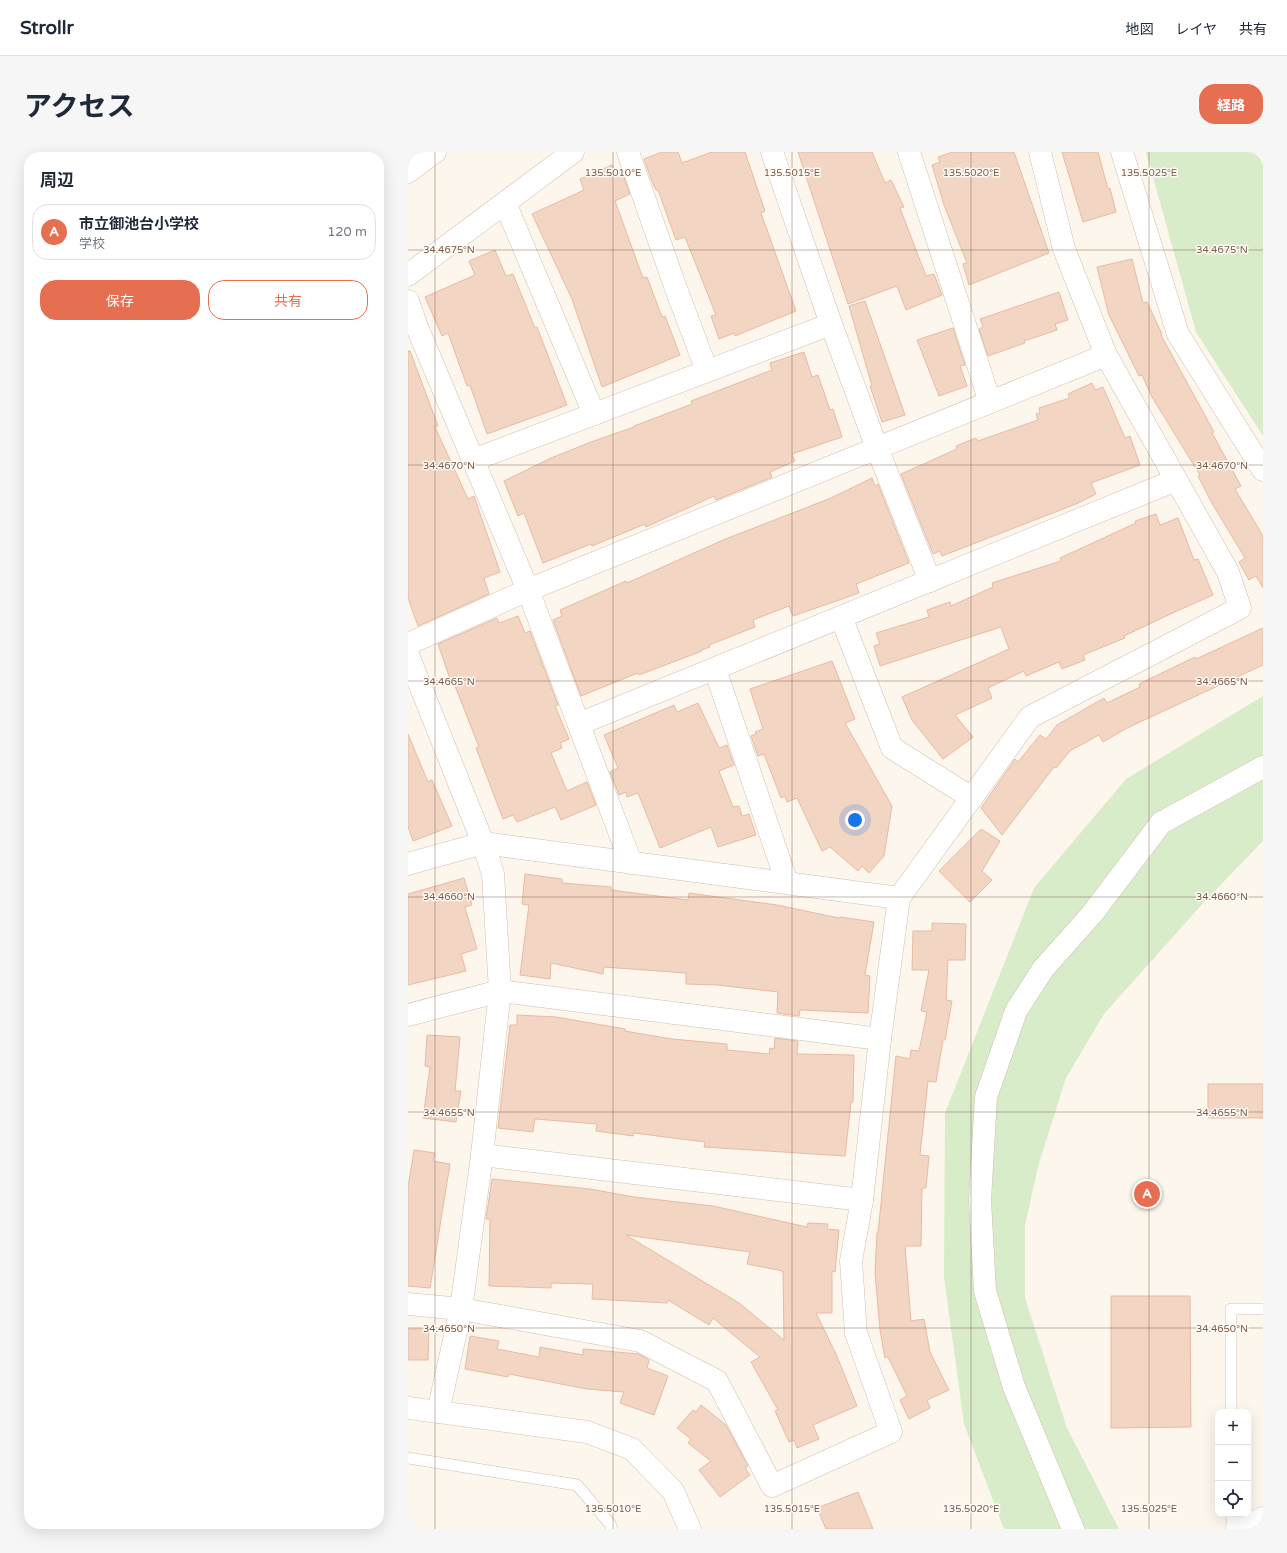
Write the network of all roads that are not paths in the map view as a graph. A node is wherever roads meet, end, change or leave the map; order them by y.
1 (435, 152) edge
2 (573, 152) edge
3 (628, 152) edge
4 (772, 152) edge
5 (909, 152) edge
6 (1040, 152) edge
7 (1122, 152) edge
8 (408, 172) edge
9 (505, 203) junction
10 (408, 275) edge
11 (408, 301) edge
12 (831, 324) junction
13 (412, 329) edge
14 (1106, 355) junction
15 (707, 371) junction
16 (990, 402) junction
17 (594, 414) junction
18 (877, 448) junction
19 (474, 460) junction
20 (1263, 470) edge
21 (1176, 480) junction
22 (930, 581) junction
23 (528, 590) junction
24 (841, 617) junction
25 (408, 644) edge
26 (408, 655) edge
27 (715, 669) junction
28 (579, 724) junction
29 (1263, 767) edge
30 (972, 798) junction
31 (483, 843) junction
32 (631, 863) junction
33 (408, 864) edge
34 (787, 883) junction
35 (899, 898) junction
36 (500, 991) junction
37 (408, 1015) edge
38 (880, 1040) junction
39 (482, 1155) junction
40 (862, 1200) junction
41 (408, 1304) edge
42 (461, 1310) junction
43 (1263, 1310) edge
44 (408, 1408) edge
45 (1231, 1409) edge
46 (438, 1412) junction
47 (408, 1458) edge
48 (1232, 1517) edge
49 (1263, 1518) edge
50 (612, 1529) edge
51 (690, 1529) edge
52 (1073, 1529) edge
53 (1232, 1529) edge
54 (1237, 1529) edge

1 - 8 street
2 - 9 street
3 - 15 street
4 - 12 street
5 - 16 street
6 - 14 street
7 - 20 street
9 - 10 street
9 - 17 street
11 - 13 street
12 - 15 street
12 - 18 street
13 - 19 street
14 - 16 street
14 - 21 street
15 - 17 street
16 - 18 street
17 - 19 street
18 - 22 street
18 - 23 street
19 - 23 street
21 - 22 street
21 - 30 street
22 - 24 street
23 - 25 street
23 - 28 street
24 - 27 street
24 - 30 street
26 - 31 street
27 - 28 street
27 - 34 street
28 - 32 street
29 - 52 street
30 - 35 street
31 - 32 street
31 - 33 street
31 - 36 street
32 - 34 street
34 - 35 street
35 - 38 street
36 - 37 street
36 - 38 street
36 - 39 street
38 - 40 street
39 - 40 street
39 - 42 street
40 - 42 street
41 - 42 street
42 - 46 street
43 - 45 lane
44 - 46 street
46 - 51 street
47 - 50 lane
48 - 53 lane
49 - 54 street

